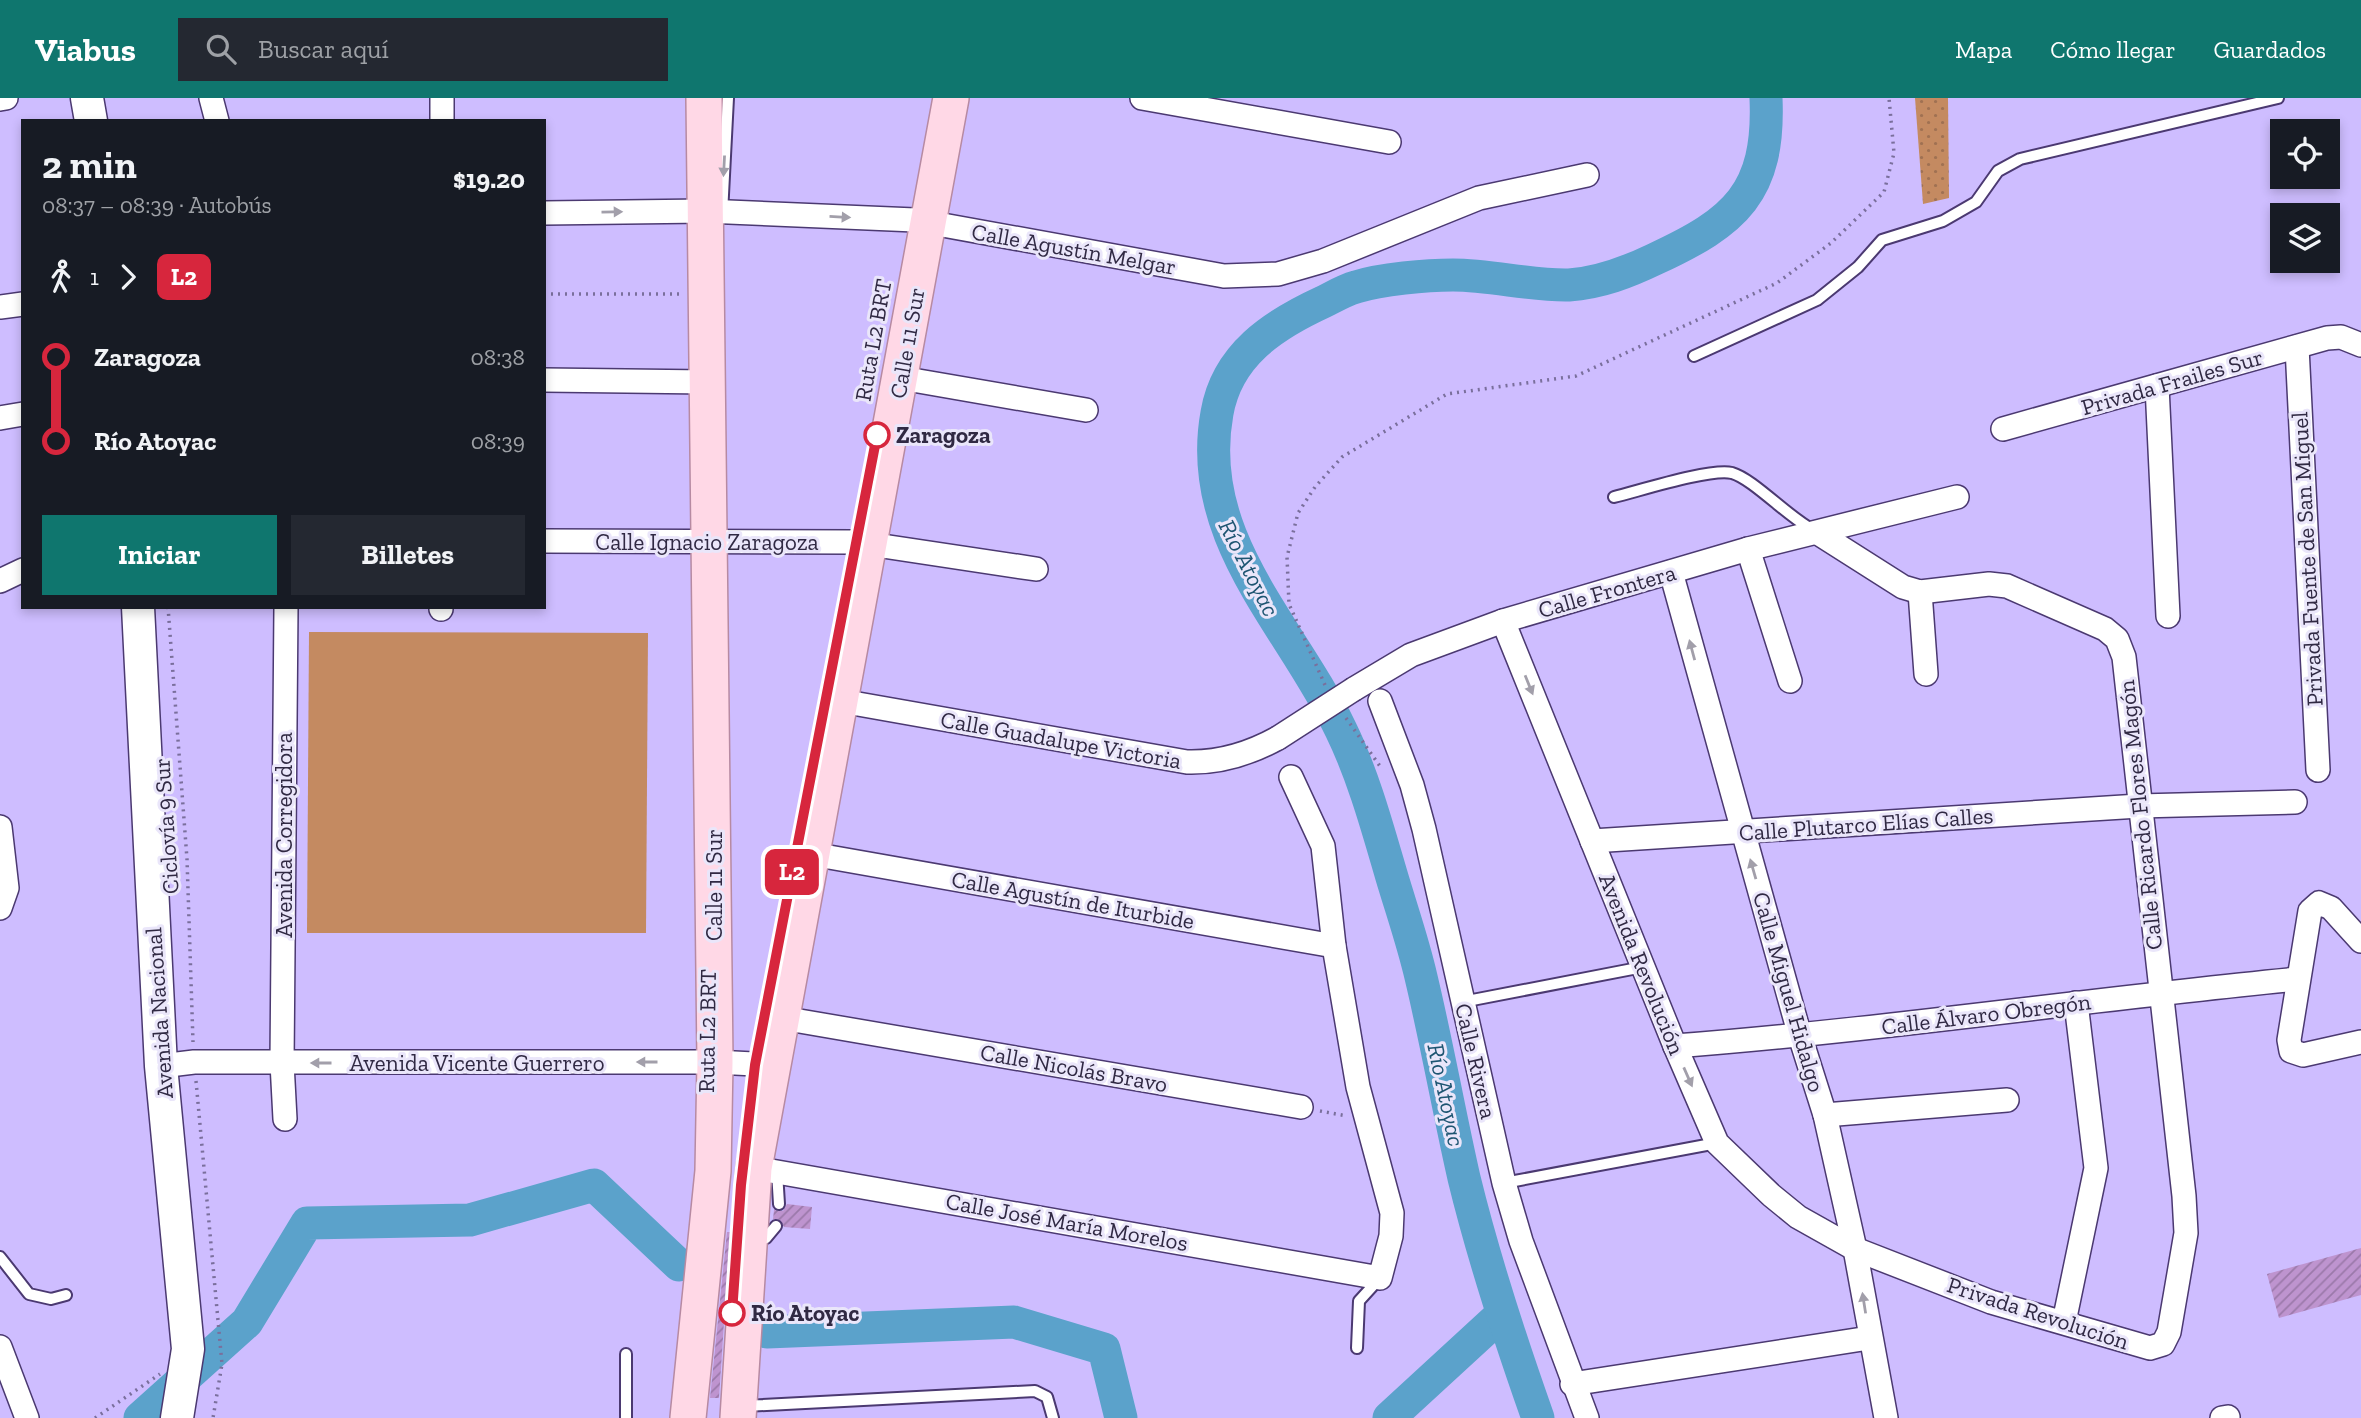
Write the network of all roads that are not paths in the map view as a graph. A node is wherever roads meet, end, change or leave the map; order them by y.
1 (6, 98) edge
2 (69, 98) edge
3 (88, 98) edge
4 (211, 98) edge
5 (442, 98) edge
6 (704, 98) edge
7 (727, 98) edge
8 (951, 98) edge
9 (1142, 98) edge
10 (2278, 98) edge
11 (0, 99) edge
12 (73, 119) edge
13 (91, 119) edge
14 (216, 119) edge
15 (442, 119) edge
16 (1389, 142) dead end
17 (1587, 175) dead end
18 (546, 213) edge
19 (717, 216) junction
20 (919, 220) junction
21 (909, 259) dead end
22 (21, 304) edge
23 (0, 307) edge
24 (2351, 341) edge
25 (2297, 347) junction
26 (1695, 356) dead end
27 (901, 378) junction
28 (546, 380) edge
29 (708, 382) junction
30 (2157, 386) junction
31 (1086, 410) dead end
32 (21, 414) edge
33 (0, 418) edge
34 (2003, 429) dead end
35 (868, 478) dead end
36 (1957, 496) dead end
37 (1614, 497) dead end
38 (1818, 533) junction
39 (546, 541) edge
40 (859, 543) junction
41 (720, 544) junction
42 (1748, 549) junction
43 (1036, 569) dead end
44 (21, 571) edge
45 (1671, 572) junction
46 (0, 581) edge
47 (1920, 592) junction
48 (138, 609) edge
49 (153, 609) edge
50 (286, 609) edge
51 (2168, 616) dead end
52 (1503, 621) junction
53 (1926, 674) dead end
54 (1790, 681) dead end
55 (841, 701) junction
56 (1380, 701) dead end
57 (1278, 738) joint
58 (2318, 770) dead end
59 (1291, 778) dead end
60 (2295, 802) dead end
61 (2139, 806) junction
62 (0, 827) edge
63 (1743, 832) junction
64 (1592, 841) junction
65 (812, 855) junction
66 (2, 907) edge
67 (2361, 941) edge
68 (1334, 946) junction
69 (1643, 967) junction
70 (2298, 979) junction
71 (2159, 992) junction
72 (1462, 1002) junction
73 (2076, 1003) junction
74 (782, 1018) junction
75 (1800, 1036) junction
76 (2361, 1041) edge
77 (1675, 1046) junction
78 (726, 1062) junction
79 (282, 1063) junction
80 (178, 1064) junction
81 (760, 1065) junction
82 (2007, 1100) dead end
83 (727, 1102) dead end
84 (1301, 1107) road end
85 (1825, 1115) junction
86 (285, 1119) dead end
87 (1717, 1143) junction
88 (759, 1161) junction
89 (1504, 1182) junction
90 (779, 1204) dead end
91 (1855, 1249) junction
92 (0, 1257) edge
93 (1380, 1278) junction
94 (66, 1295) dead end
95 (710, 1321) dead end
96 (2064, 1322) junction
97 (1869, 1338) junction
98 (0, 1347) edge
99 (194, 1347) junction
100 (1357, 1349) dead end
101 (626, 1354) dead end
102 (1572, 1384) junction
103 (738, 1412) edge
104 (27, 1418) edge
105 (177, 1418) edge
106 (192, 1418) edge
107 (625, 1418) edge
108 (688, 1418) edge
109 (1053, 1418) edge
110 (1587, 1418) edge
111 (1886, 1418) edge

1 - 11 street
2 - 12 main road
3 - 13 main road
4 - 14 street
5 - 15 street
6 - 19 main road, Calle 11 Sur
7 -> 19 lane
8 - 20 main road, Calle 11 Sur
9 - 16 street
10 - 26 lane
17 - 20 street, Calle Agustín Melgar
18 -> 19 street, Calle Agustín Melgar
19 -> 20 street, Calle Agustín Melgar
19 - 29 main road, Calle 11 Sur
20 - 27 main road, Calle 11 Sur
21 - 35 lane, Ruta L2 BRT
22 - 23 street
24 - 25 street, Privada Frailes Sur
25 - 30 street, Privada Frailes Sur
25 - 58 street, Privada Fuente de San Miguel
27 - 31 street
27 - 40 main road, Calle 11 Sur
28 - 29 street
29 - 41 main road, Calle 11 Sur
30 - 34 street, Privada Frailes Sur
30 - 51 street
32 - 33 street
36 - 38 street, Calle Frontera
37 - 38 lane
38 - 42 street, Calle Frontera
38 - 47 street
39 - 41 street, Calle Ignacio Zaragoza
40 - 41 street, Calle Ignacio Zaragoza
40 - 43 street, Calle Ignacio Zaragoza
40 - 55 main road, Calle 11 Sur
41 - 78 main road, Calle 11 Sur
42 - 45 street, Calle Frontera
42 - 54 street
44 - 46 street
45 - 52 street, Calle Frontera
63 -> 45 street, Calle Miguel Hidalgo
47 - 53 street
47 - 61 street, Calle Ricardo Flores Magón
48 - 80 main road, Avenida Nacional
49 - 80 main road, Avenida Nacional
50 - 79 street, Avenida Corregidora
52 - 57 street, Calle Frontera, bridge
52 -> 64 street, Avenida Revolución
55 - 57 street, Calle Guadalupe Victoria
55 - 65 main road, Calle 11 Sur
56 - 72 street, Calle Rivera
59 - 68 street
60 - 61 street, Calle Plutarco Elías Calles
61 - 63 street, Calle Plutarco Elías Calles
61 - 71 street, Calle Ricardo Flores Magón
62 - 66 street
63 - 64 street, Calle Plutarco Elías Calles
75 -> 63 street, Calle Miguel Hidalgo
64 - 69 street, Avenida Revolución
65 - 68 street, Calle Agustín de Iturbide
65 - 74 main road, Calle 11 Sur
67 - 70 street
68 - 93 street
69 - 72 lane
69 - 77 street, Avenida Revolución
70 - 71 street, Calle Álvaro Obregón
70 - 76 street
71 - 73 street, Calle Álvaro Obregón
71 - 96 street, Privada Revolución
72 - 89 street, Calle Rivera
73 - 75 street, Calle Álvaro Obregón
73 - 96 street
74 - 81 main road, Calle 11 Sur
74 - 84 street, Calle Nicolás Bravo
75 - 77 street, Calle Álvaro Obregón
75 - 85 street, Calle Miguel Hidalgo
77 -> 87 street, Avenida Revolución
78 -> 79 street, Avenida Vicente Guerrero
78 - 81 street, Avenida Vicente Guerrero
78 - 108 main road, Calle 11 Sur
79 - 80 street, Avenida Vicente Guerrero
79 - 86 street, Avenida Corregidora
80 - 99 main road, Avenida Nacional
81 - 88 main road, Calle 11 Sur
82 - 85 street
83 - 95 lane, Ruta L2 BRT
85 - 91 street, Calle Miguel Hidalgo
87 - 89 lane
87 - 91 street, Avenida Revolución
88 - 90 lane
88 - 93 street, Calle José María Morelos
88 - 103 main road, Calle 11 Sur
89 - 102 street, Calle Rivera
91 - 96 street, Privada Revolución
97 -> 91 street, Calle Miguel Hidalgo
92 - 94 lane
93 - 100 lane
97 - 102 street
97 - 111 street, Calle Miguel Hidalgo
98 - 104 street
99 - 105 main road, Avenida Nacional
99 - 106 main road, Avenida Nacional
101 - 107 lane
102 - 110 street, Calle Rivera
103 - 109 lane

